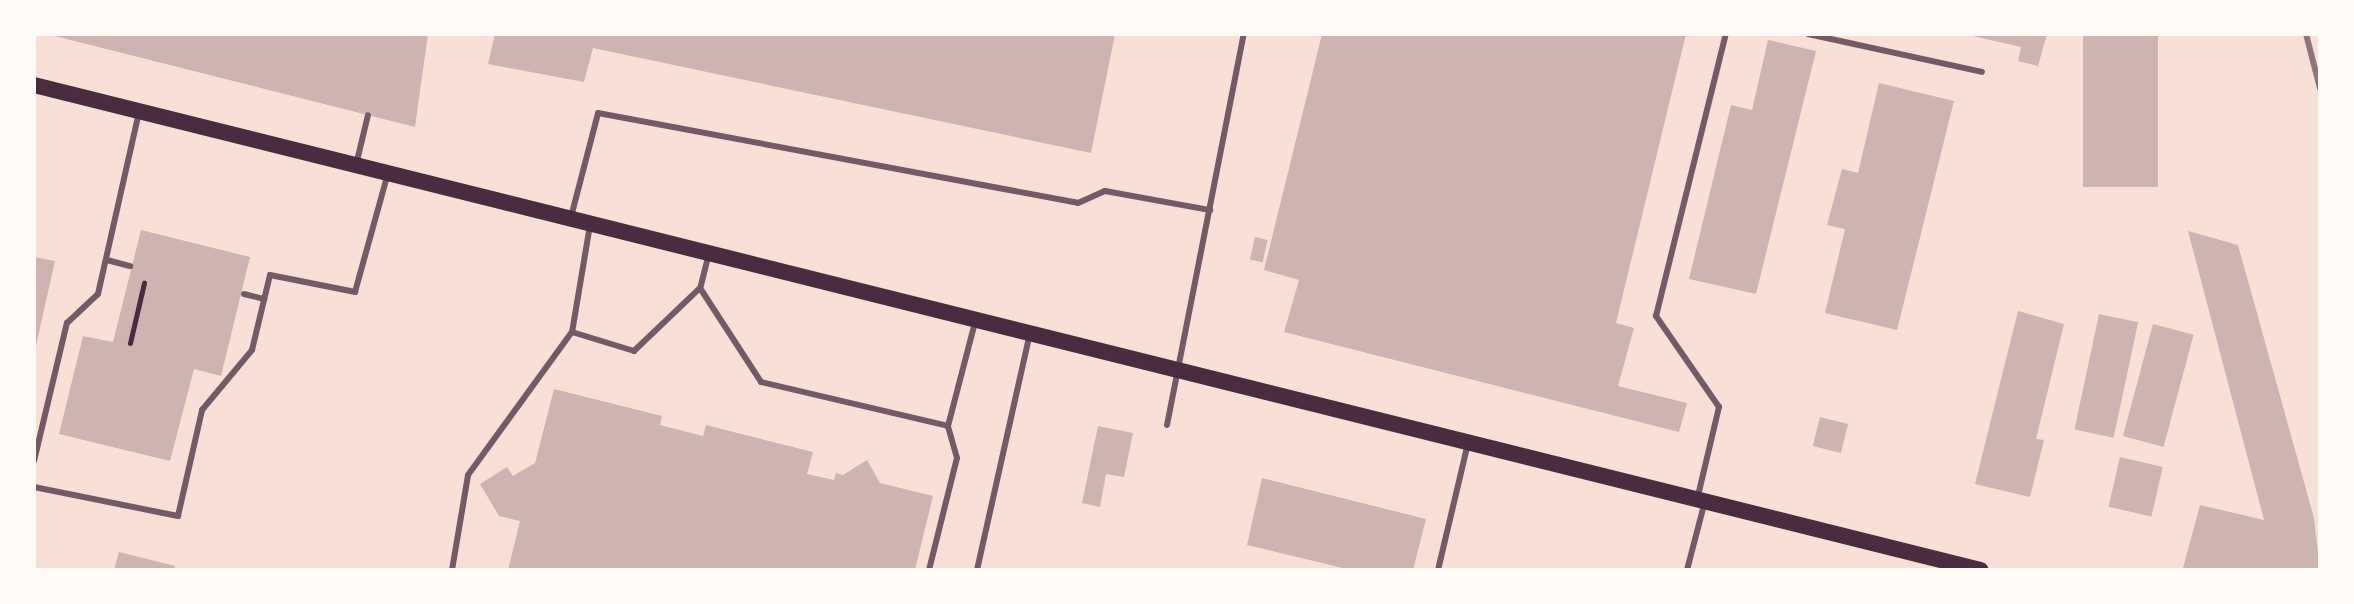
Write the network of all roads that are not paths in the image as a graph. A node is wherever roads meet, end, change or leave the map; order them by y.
1 (1244, 34) edge
2 (1726, 34) edge
3 (1808, 34) edge
4 (1982, 72) dead end
5 (34, 85) edge
6 (139, 112) junction
7 (368, 115) dead end
8 (356, 165) junction
9 (388, 173) junction
10 (1210, 210) junction
11 (570, 219) junction
12 (590, 223) junction
13 (709, 253) junction
14 (107, 260) junction
15 (130, 266) dead end
16 (700, 288) junction
17 (244, 294) dead end
18 (264, 299) junction
19 (976, 320) junction
20 (572, 332) junction
21 (1030, 333) junction
22 (1179, 371) junction
23 (1167, 425) dead end
24 (948, 426) junction
25 (1468, 443) junction
26 (34, 461) edge
27 (34, 487) edge
28 (1701, 500) junction
29 (452, 570) edge
30 (929, 570) edge
31 (977, 570) edge
32 (1438, 570) edge
33 (1687, 570) edge
34 (1980, 570) edge

1 - 10 lane
2 - 28 lane
3 - 4 lane
5 - 6 main road
6 - 8 main road
6 - 14 lane
7 - 8 lane
8 - 9 main road
9 - 11 main road
9 - 18 lane
10 - 11 lane
10 - 22 lane
11 - 12 main road
12 - 13 main road
12 - 20 lane
13 - 16 lane
13 - 19 main road
14 - 15 lane
14 - 26 lane
16 - 20 lane
16 - 24 lane
17 - 18 lane
18 - 27 lane
19 - 21 main road
19 - 24 lane
20 - 29 lane
21 - 22 main road
21 - 31 lane
22 - 23 lane
22 - 25 main road
24 - 30 lane
25 - 28 main road
25 - 32 lane
28 - 33 lane
28 - 34 main road

